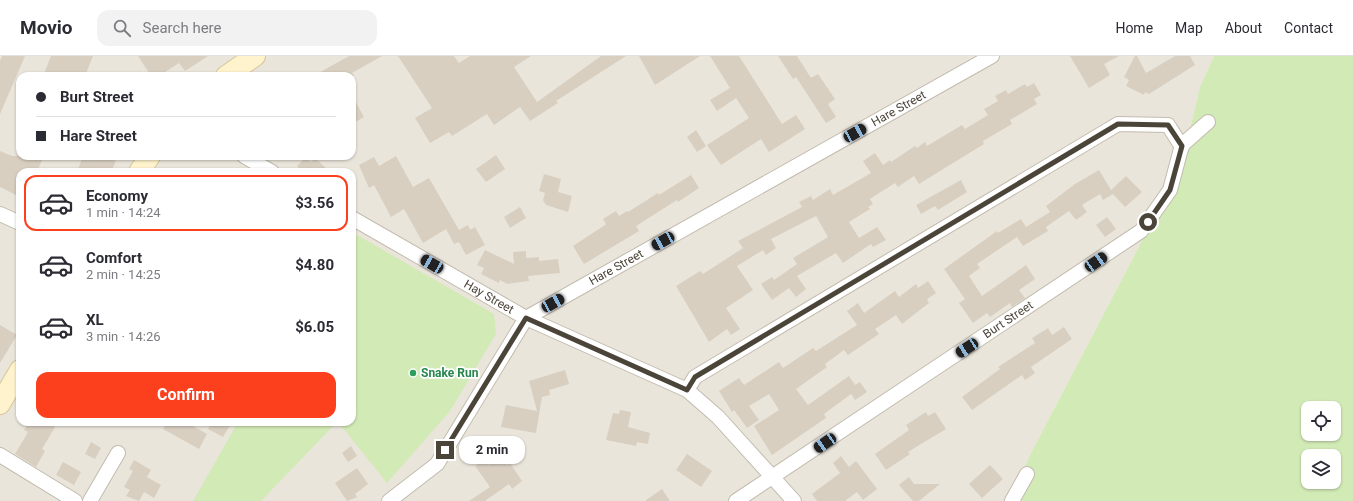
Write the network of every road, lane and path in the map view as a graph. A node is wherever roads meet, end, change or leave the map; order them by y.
1 (255, 56) edge
2 (992, 56) edge
3 (232, 72) edge
4 (1208, 122) dead end
5 (1182, 146) junction
6 (251, 160) edge
7 (265, 168) edge
8 (0, 214) edge
9 (356, 220) edge
10 (16, 221) edge
11 (526, 318) junction
12 (16, 377) edge
13 (687, 390) junction
14 (0, 404) edge
15 (118, 453) dead end
16 (0, 455) edge
17 (1026, 474) dead end
18 (773, 478) junction
19 (75, 501) edge
20 (90, 501) edge
21 (389, 501) edge
22 (736, 501) edge
23 (794, 501) edge
24 (1012, 501) edge

1 - 3 main road
2 - 11 street, Hare Street
4 - 5 street
5 - 13 street
5 - 18 street, Burt Street
6 - 7 street
8 - 10 street
9 - 11 street, Hay Street
11 - 13 street, Hay Street
11 - 21 street, Hare Street
12 - 14 main road
13 - 18 street, Hay Street
15 - 20 street
16 - 19 street
17 - 24 street
18 - 22 street, Burt Street
18 - 23 street, Hay Street

